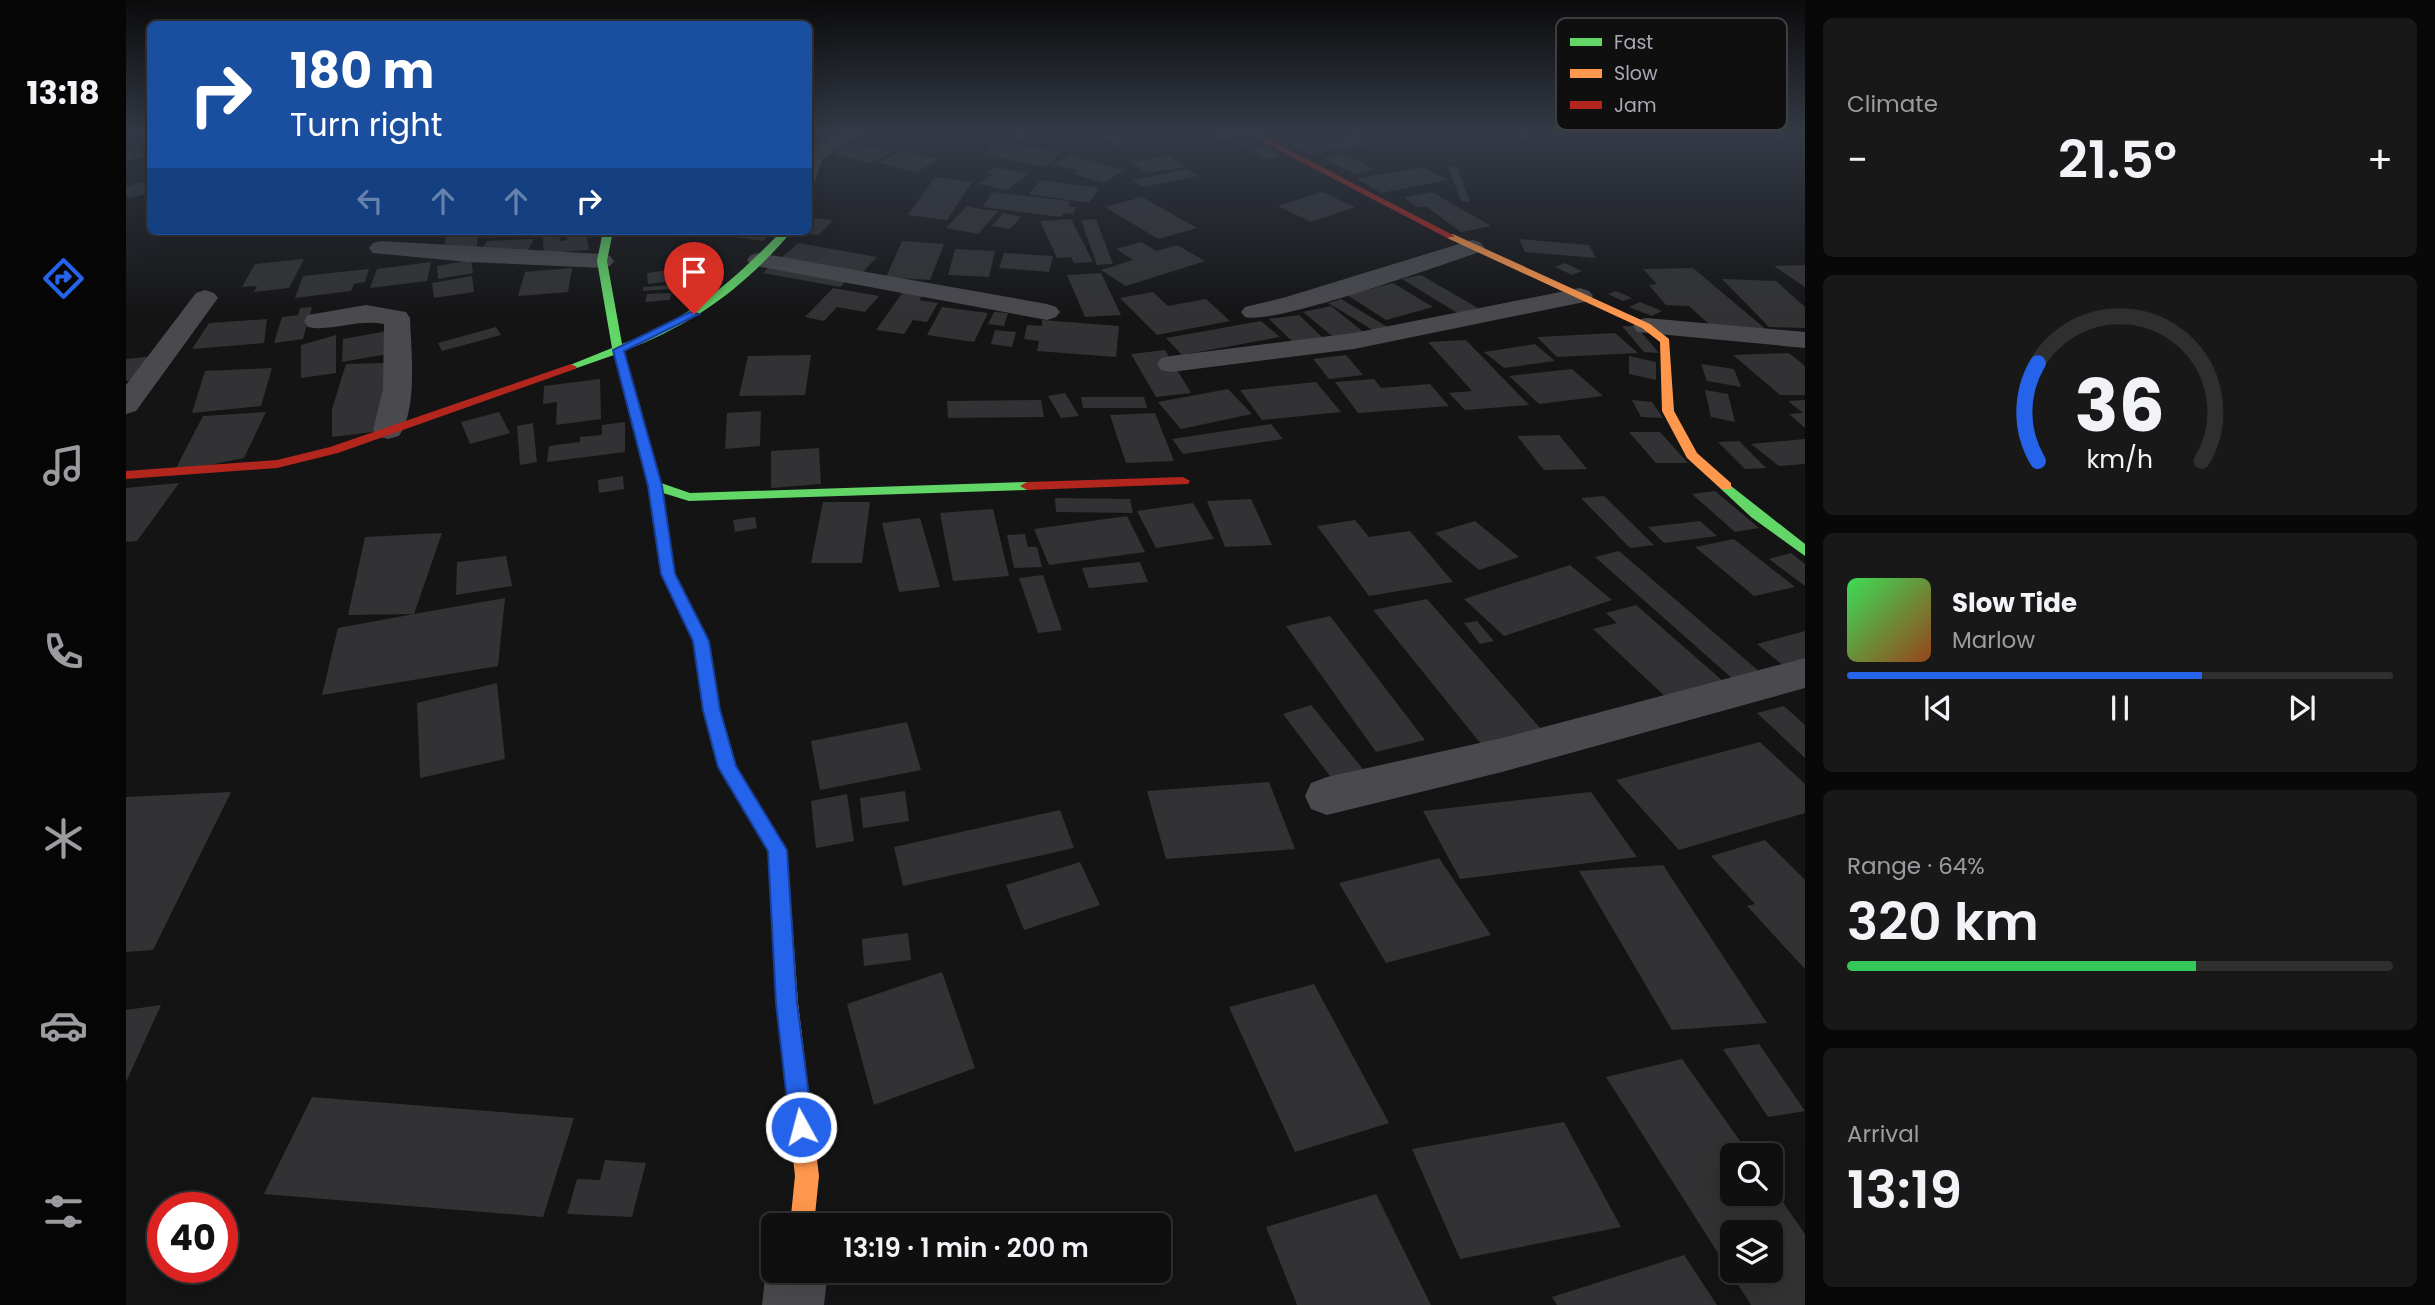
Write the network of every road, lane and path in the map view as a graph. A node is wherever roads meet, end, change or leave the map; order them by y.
1 (1369, 194) edge
2 (607, 235) edge
3 (783, 235) edge
4 (1472, 247) junction
5 (381, 248) dead end
6 (759, 260) junction
7 (602, 261) junction
8 (1580, 296) junction
9 (205, 298) dead end
10 (1047, 312) dead end
11 (1254, 312) dead end
12 (317, 321) dead end
13 (1646, 326) junction
14 (1805, 340) edge
15 (618, 350) junction
16 (1171, 364) dead end
17 (126, 405) edge
18 (388, 430) junction
19 (126, 475) edge
20 (1183, 481) dead end
21 (655, 486) junction
22 (1805, 551) edge
23 (1805, 673) edge
24 (1327, 796) dead end
25 (803, 1213) edge
26 (796, 1283) edge
27 (793, 1305) edge

1 - 4 street
2 - 7 street
3 - 6 street
4 - 8 street
4 - 11 street
5 - 7 street
6 - 10 street
6 - 15 street
7 - 15 street
8 - 13 street
8 - 16 street
9 - 17 street
12 - 18 street
13 - 14 street
13 - 22 street
15 - 18 street
15 - 21 street
18 - 19 street
20 - 21 street
21 - 25 street
23 - 24 street
26 - 27 street

